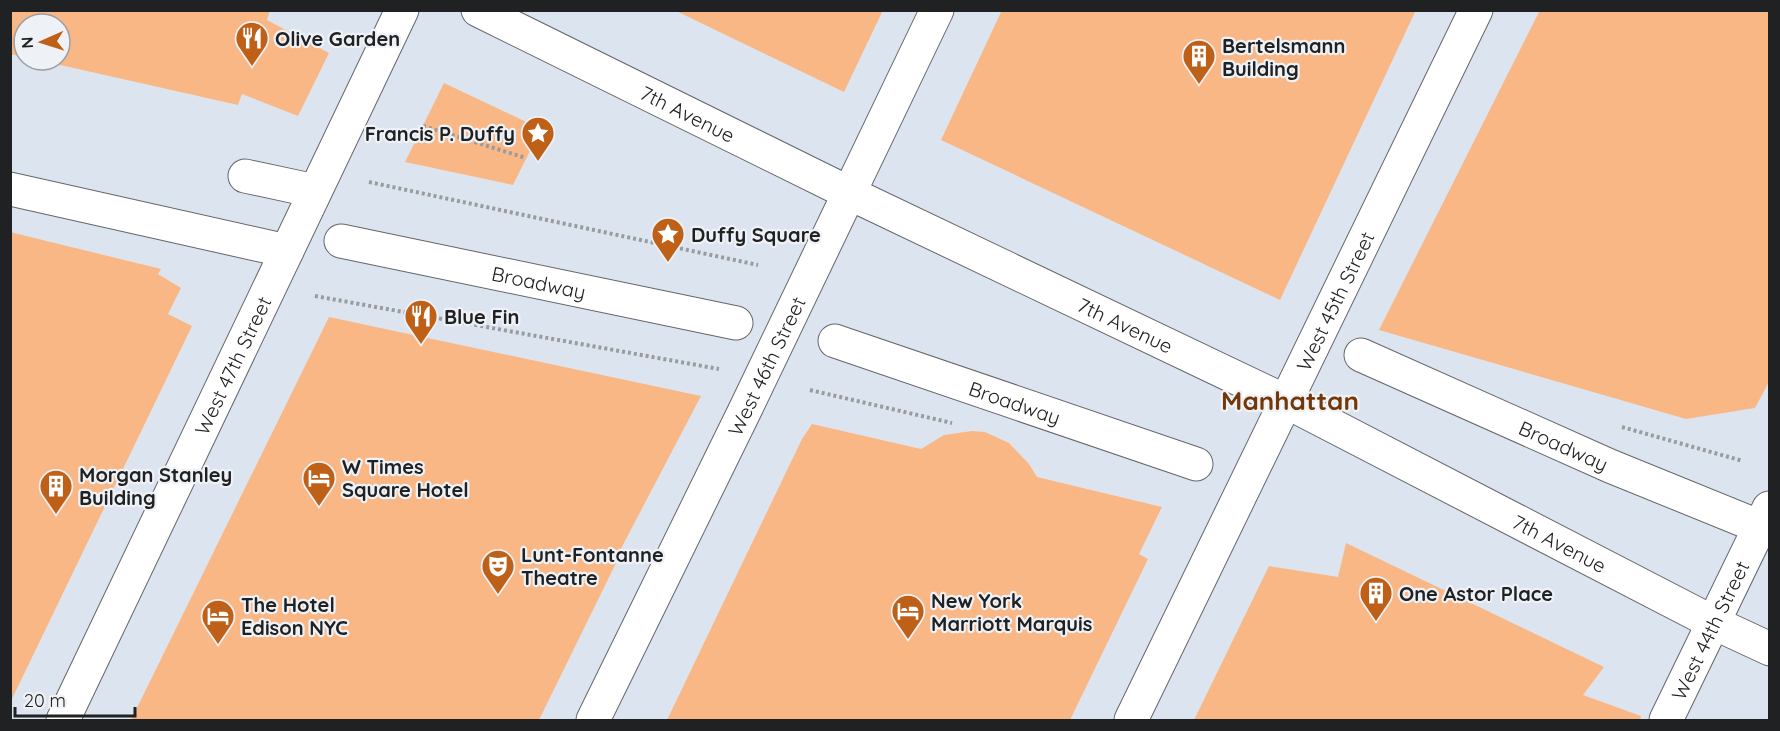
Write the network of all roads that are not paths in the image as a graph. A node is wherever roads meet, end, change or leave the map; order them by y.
1 (402, 10) edge
2 (478, 10) edge
3 (938, 10) edge
4 (1476, 10) edge
5 (245, 176) dead end
6 (10, 189) edge
7 (315, 191) junction
8 (849, 193) junction
9 (342, 241) dead end
10 (287, 251) junction
11 (736, 323) dead end
12 (835, 341) dead end
13 (1360, 355) dead end
14 (1285, 401) junction
15 (1196, 464) dead end
16 (1766, 522) edge
17 (1714, 623) junction
18 (1770, 649) edge
19 (63, 720) edge
20 (593, 720) edge
21 (1131, 720) edge
22 (1666, 720) edge

1 - 7 main road, West 47th Street
2 - 8 main road, 7th Avenue
3 - 8 main road, West 46th Street
4 - 14 main road, West 45th Street
5 - 7 main road
6 - 10 main road
7 - 10 main road, West 47th Street
8 - 14 main road, 7th Avenue
8 - 20 main road, West 46th Street
9 - 11 main road, Broadway
10 - 19 main road, West 47th Street
12 - 15 main road, Broadway
13 - 16 main road, Broadway
14 - 17 main road, 7th Avenue
14 - 21 main road, West 45th Street
16 - 17 main road, West 44th Street
17 - 18 main road, 7th Avenue
17 - 22 main road, West 44th Street

